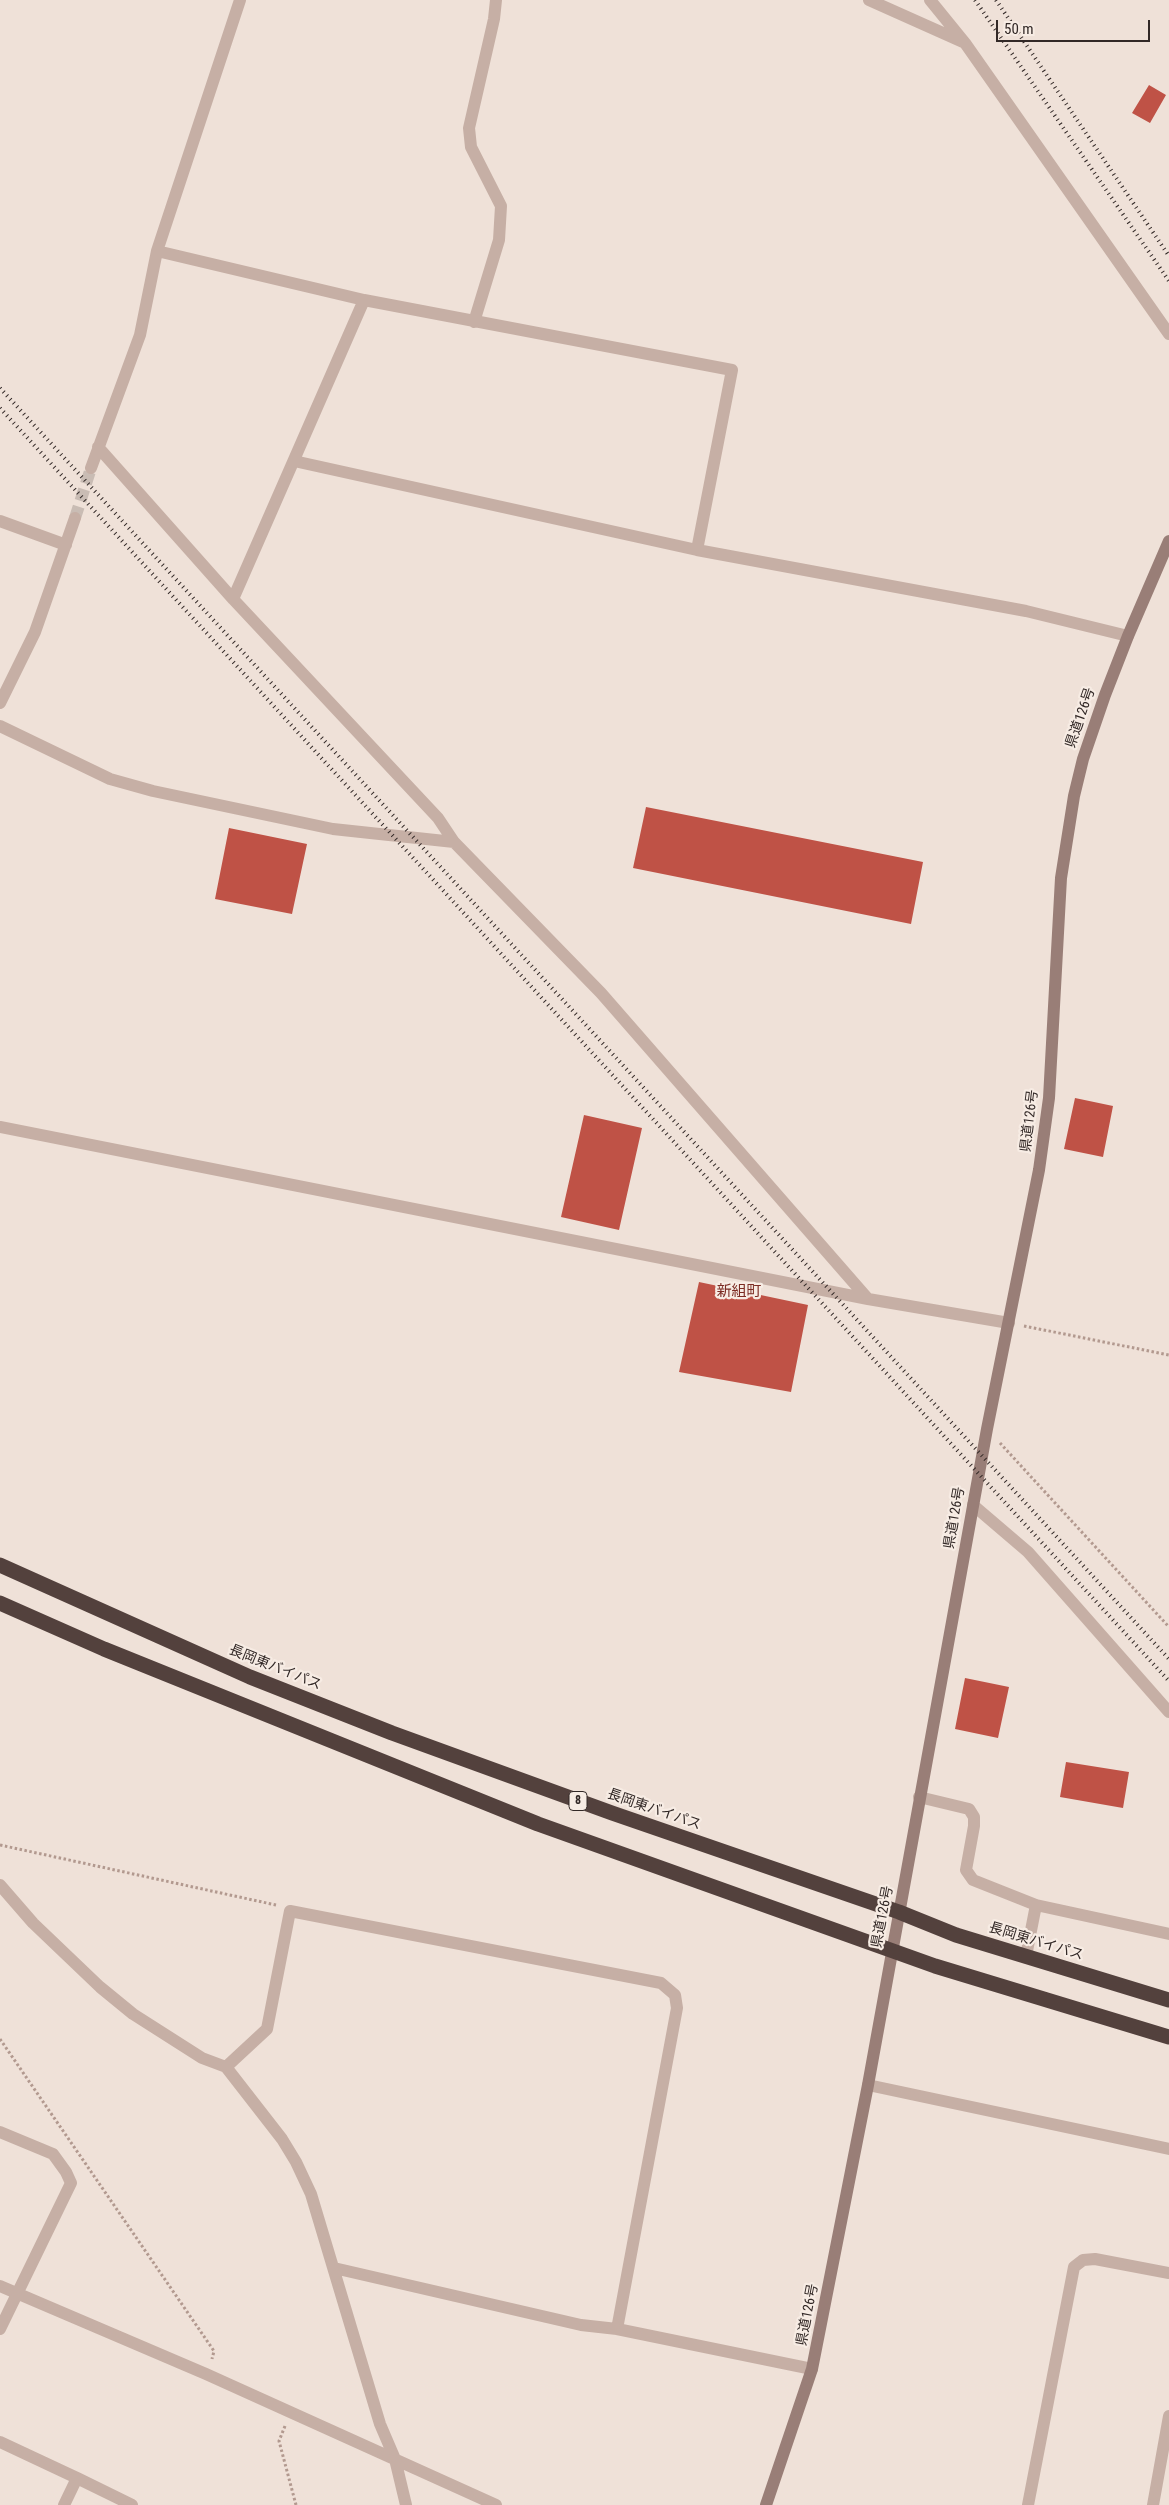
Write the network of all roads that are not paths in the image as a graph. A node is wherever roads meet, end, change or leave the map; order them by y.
1 (240, 0) edge
2 (496, 0) edge
3 (869, 0) edge
4 (930, 0) edge
5 (965, 43) junction
6 (157, 251) junction
7 (364, 300) junction
8 (474, 322) junction
9 (1169, 334) edge
10 (98, 447) junction
11 (294, 461) junction
12 (91, 468) tunnel mouth
13 (75, 518) tunnel mouth
14 (0, 521) edge
15 (1169, 542) edge
16 (66, 545) junction
17 (697, 550) junction
18 (233, 599) junction
19 (1128, 636) junction
20 (0, 703) edge
21 (0, 726) edge
22 (454, 842) junction
23 (0, 1127) edge
24 (868, 1299) junction
25 (1009, 1323) junction
26 (973, 1505) junction
27 (0, 1565) edge
28 (0, 1603) edge
29 (1169, 1712) edge
30 (919, 1797) junction
31 (0, 1885) edge
32 (1036, 1905) junction
33 (900, 1912) junction
34 (1169, 1934) edge
35 (892, 1950) junction
36 (1026, 1956) junction
37 (1169, 2000) edge
38 (1169, 2037) edge
39 (226, 2066) junction
40 (868, 2085) junction
41 (0, 2132) edge
42 (1169, 2149) edge
43 (334, 2268) junction
44 (1169, 2273) edge
45 (0, 2286) edge
46 (17, 2294) junction
47 (0, 2329) edge
48 (617, 2329) junction
49 (812, 2369) junction
50 (1169, 2416) edge
51 (0, 2442) edge
52 (395, 2459) junction
53 (77, 2478) junction
54 (64, 2505) edge
55 (132, 2505) edge
56 (406, 2505) edge
57 (496, 2505) edge
58 (766, 2505) edge
59 (1028, 2505) edge
60 (1153, 2505) edge

1 - 6 street
2 - 8 street
3 - 5 street
4 - 5 street
5 - 9 street
6 - 7 street
6 - 10 street
7 - 8 street
7 - 11 street
8 - 17 street
10 - 12 street
10 - 18 street
11 - 17 street
11 - 18 street
13 - 16 street
14 - 16 street
15 - 19 main road, 県道126号
16 - 20 street
17 - 19 street
18 - 22 street
19 - 25 main road, 県道126号
21 - 22 street
22 - 24 street
23 - 24 street
24 - 25 street
25 - 26 main road, 県道126号
26 - 29 street
26 - 30 main road, 県道126号
27 - 33 highway, 長岡東バイパス / 8
28 - 35 highway
30 - 32 street
30 - 33 main road, 県道126号
31 - 39 street
32 - 34 street
32 - 36 street
33 - 35 main road, 県道126号
33 - 36 highway, 長岡東バイパス / 8
35 - 38 highway
35 - 40 main road, 県道126号
36 - 37 highway, 長岡東バイパス / 8
39 - 43 street
39 - 48 street
40 - 42 street
40 - 49 main road, 県道126号
41 - 46 street
43 - 48 street
43 - 52 street
44 - 59 street
45 - 46 street
46 - 47 street
46 - 52 street
48 - 49 street
49 - 58 main road, 県道126号
50 - 60 street
51 - 53 street
52 - 56 street
52 - 57 street
53 - 54 street
53 - 55 street

